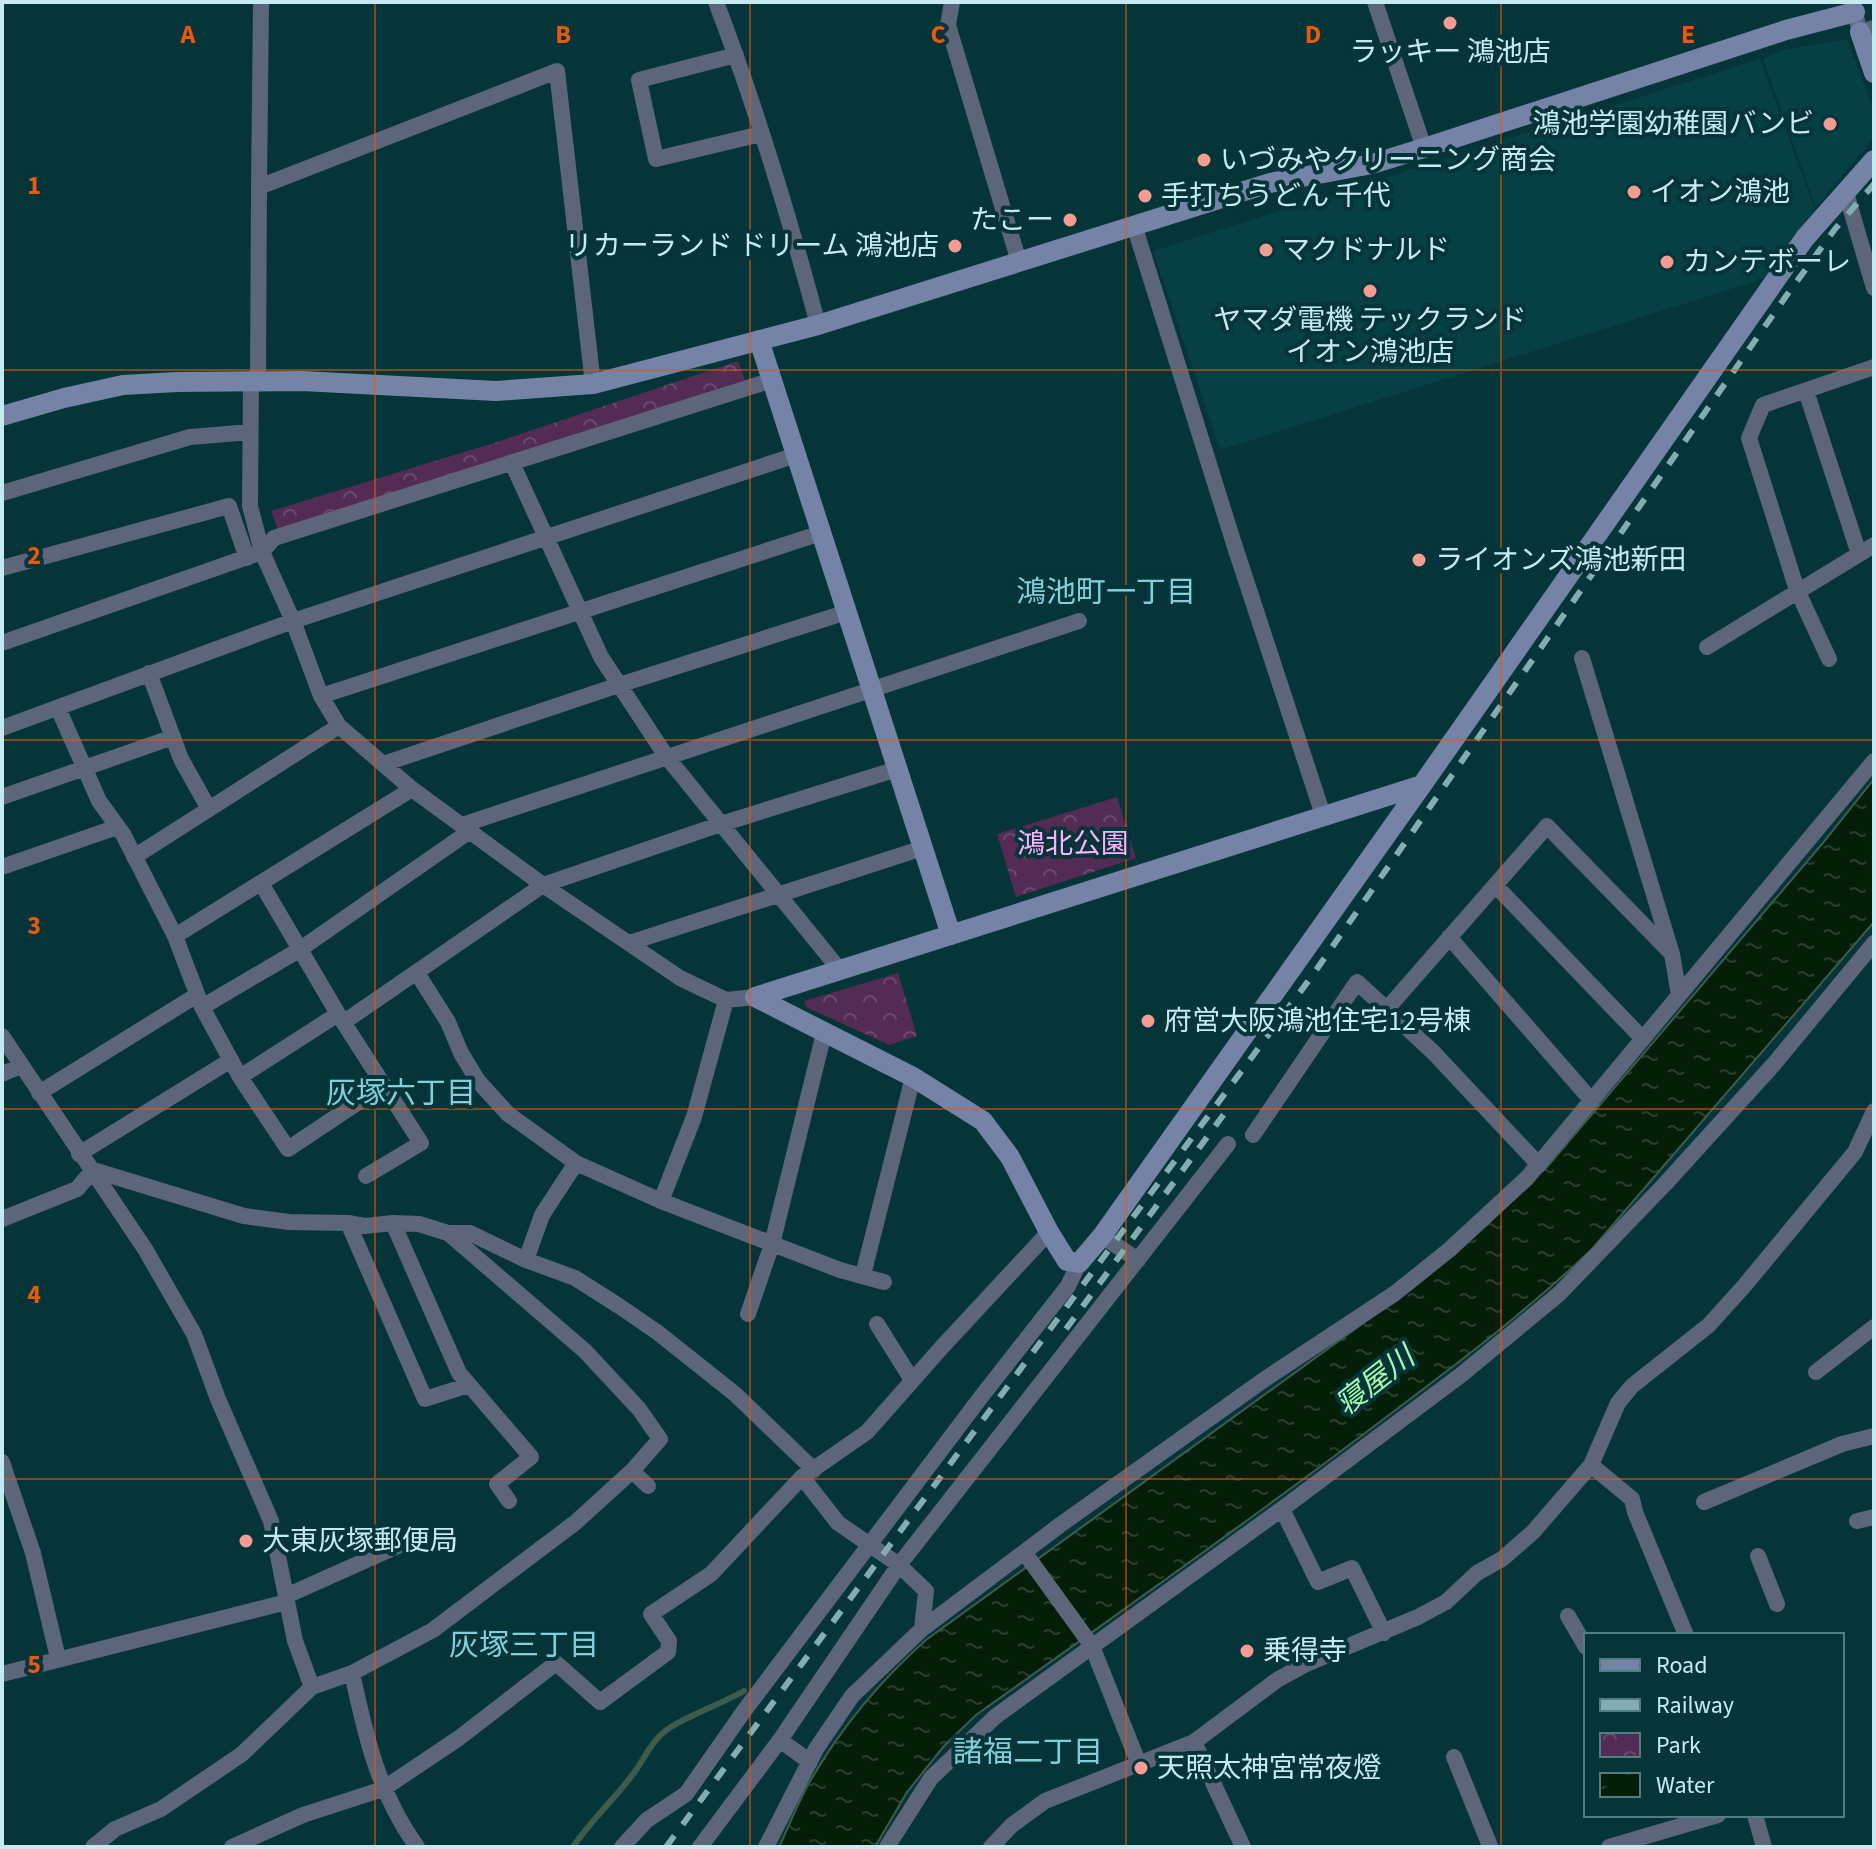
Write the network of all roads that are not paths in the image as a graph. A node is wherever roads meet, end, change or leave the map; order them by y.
1 (261, 2) edge
2 (716, 2) edge
3 (952, 2) edge
4 (1375, 2) edge
5 (1860, 19) edge
6 (736, 55) junction
7 (1874, 73) edge
8 (761, 134) junction
9 (1424, 148) junction
10 (1874, 160) edge
11 (259, 187) junction
12 (1846, 193) junction
13 (1134, 225) junction
14 (1019, 262) junction
15 (1873, 277) edge
16 (818, 325) junction
17 (759, 340) junction
18 (1874, 367) edge
19 (254, 380) junction
20 (772, 380) junction
21 (593, 384) junction
22 (1806, 391) junction
23 (2, 416) edge
24 (250, 432) junction
25 (796, 455) junction
26 (512, 463) junction
27 (2, 493) edge
28 (821, 533) junction
29 (546, 537) junction
30 (1867, 549) edge
31 (254, 555) junction
32 (2, 568) edge
33 (1797, 590) junction
34 (580, 611) junction
35 (847, 612) junction
36 (293, 621) junction
37 (1079, 621) dead end
38 (2, 643) edge
39 (1707, 647) dead end
40 (1582, 658) dead end
41 (1829, 659) dead end
42 (149, 673) junction
43 (619, 685) junction
44 (872, 691) junction
45 (321, 696) junction
46 (58, 708) junction
47 (339, 726) junction
48 (2, 728) edge
49 (173, 737) junction
50 (666, 756) junction
51 (1874, 761) edge
52 (383, 764) junction
53 (84, 768) junction
54 (897, 769) junction
55 (1422, 785) junction
56 (412, 789) junction
57 (2, 797) edge
58 (209, 809) junction
59 (1323, 815) junction
60 (721, 824) junction
61 (117, 827) junction
62 (466, 828) junction
63 (923, 848) junction
64 (134, 857) junction
65 (2, 867) edge
66 (261, 883) junction
67 (543, 885) junction
68 (1495, 885) junction
69 (778, 895) junction
70 (951, 935) junction
71 (175, 936) junction
72 (1449, 937) junction
73 (629, 943) junction
74 (1874, 943) edge
75 (299, 950) junction
76 (1672, 954) junction
77 (839, 969) junction
78 (417, 973) junction
79 (1679, 995) junction
80 (755, 997) junction
81 (726, 1000) junction
82 (199, 1001) junction
83 (1386, 1010) junction
84 (341, 1018) junction
85 (824, 1033) junction
86 (2, 1036) edge
87 (1642, 1038) junction
88 (231, 1060) junction
89 (21, 1066) junction
90 (2, 1074) edge
91 (240, 1077) junction
92 (913, 1077) junction
93 (384, 1085) junction
94 (39, 1093) junction
95 (1592, 1101) junction
96 (1874, 1111) edge
97 (1253, 1135) dead end
98 (1228, 1144) dead end
99 (79, 1154) junction
100 (576, 1163) junction
101 (1539, 1165) junction
102 (93, 1170) junction
103 (366, 1176) dead end
104 (661, 1201) junction
105 (2, 1219) edge
106 (348, 1223) junction
107 (393, 1223) junction
108 (1049, 1232) junction
109 (448, 1233) junction
110 (1102, 1236) junction
111 (772, 1244) junction
112 (526, 1260) junction
113 (1138, 1260) junction
114 (1079, 1263) junction
115 (863, 1275) junction
116 (884, 1282) dead end
117 (748, 1314) dead end
118 (877, 1324) dead end
119 (1874, 1327) edge
120 (1816, 1372) dead end
121 (912, 1380) junction
122 (469, 1385) junction
123 (1874, 1436) edge
124 (2, 1462) edge
125 (1591, 1465) junction
126 (632, 1471) junction
127 (808, 1474) junction
128 (648, 1486) dead end
129 (509, 1501) dead end
130 (1704, 1502) dead end
131 (1282, 1509) junction
132 (400, 1545) dead end
133 (871, 1546) junction
134 (1026, 1554) junction
135 (1758, 1556) dead end
136 (899, 1565) junction
137 (287, 1599) junction
138 (1777, 1604) dead end
139 (1568, 1616) dead end
140 (922, 1629) junction
141 (1384, 1633) junction
142 (1685, 1633) edge
143 (1090, 1643) junction
144 (1584, 1644) edge
145 (58, 1658) junction
146 (352, 1673) junction
147 (2, 1674) edge
148 (312, 1687) junction
149 (780, 1740) junction
150 (1194, 1742) junction
151 (1454, 1757) dead end
152 (810, 1762) junction
153 (1138, 1762) junction
154 (383, 1789) junction
155 (1711, 1817) edge
156 (1756, 1817) edge
157 (1494, 1845) edge
158 (93, 1847) edge
159 (232, 1847) edge
160 (417, 1847) edge
161 (622, 1847) edge
162 (700, 1847) edge
163 (766, 1847) edge
164 (887, 1847) edge
165 (991, 1847) edge
166 (1243, 1847) edge
167 (1609, 1847) edge
168 (1764, 1847) edge

1 - 11 street
2 - 6 street
3 - 14 street
4 - 9 street
5 - 7 street
5 - 9 street
6 - 8 street
6 - 8 street
8 - 16 street
9 - 13 street
10 - 12 street
11 - 19 street
11 - 21 street
12 - 15 street
12 - 55 street
13 - 14 street
13 - 59 street
14 - 16 street
16 - 17 street
17 - 20 street
17 - 21 street
18 - 22 street
19 - 21 street
19 - 23 street
19 - 24 street
20 - 25 street
20 - 26 street
22 - 30 street
22 - 33 street
24 - 27 street
24 - 31 street
25 - 28 street
25 - 29 street
26 - 29 street
26 - 31 street
28 - 34 street
28 - 35 street
29 - 34 street
29 - 36 street
30 - 33 street
31 - 32 street
31 - 36 street
31 - 38 street
33 - 39 street
33 - 41 street
34 - 43 street
34 - 45 street
35 - 43 street
35 - 44 street
36 - 42 street
36 - 45 street
37 - 44 street
40 - 76 street
42 - 46 street
42 - 49 street
43 - 50 street
43 - 52 street
44 - 50 street
44 - 54 street
45 - 47 street
46 - 48 street
46 - 53 street
47 - 52 street
47 - 58 street
49 - 53 street
49 - 58 street
50 - 60 street
50 - 62 street
51 - 79 street
52 - 56 street
53 - 57 street
53 - 61 street
54 - 60 street
54 - 63 street
55 - 59 street
55 - 110 street
56 - 62 street
56 - 66 street
58 - 64 street
59 - 70 street
60 - 67 street
60 - 69 street
61 - 64 street
61 - 65 street
62 - 67 street
62 - 75 street
63 - 69 street
63 - 70 street
64 - 71 street
66 - 71 street
66 - 75 street
67 - 73 street
67 - 78 street
68 - 72 street
68 - 76 street
68 - 87 street
69 - 73 street
69 - 77 street
70 - 77 street
71 - 82 street
72 - 83 street
72 - 95 street
73 - 81 street
74 - 131 street
75 - 82 street
75 - 84 street
76 - 79 street
77 - 80 street
78 - 84 street
78 - 100 street
79 - 87 street
80 - 81 street
80 - 85 street
81 - 104 street
82 - 88 street
82 - 94 street
83 - 97 street
83 - 101 street
84 - 91 street
84 - 93 street
85 - 92 street
85 - 111 street
86 - 89 street
87 - 95 street
88 - 91 street
88 - 99 street
89 - 90 street
89 - 94 street
91 - 93 street
92 - 108 street
92 - 115 street
93 - 103 street
94 - 99 street
95 - 101 street
96 - 125 street
98 - 113 street
99 - 102 street
100 - 104 street
100 - 112 street
101 - 134 street
102 - 105 street
102 - 106 street
102 - 137 street
104 - 111 street
106 - 107 street
106 - 122 street
107 - 109 street
107 - 122 street
108 - 114 street
108 - 121 street
109 - 112 street
109 - 126 street
110 - 113 street
110 - 114 street
111 - 115 street
111 - 117 street
112 - 127 street
113 - 136 street
114 - 133 street
115 - 116 street
118 - 121 street
119 - 120 street
121 - 127 street
122 - 129 street
123 - 130 street
124 - 145 street
125 - 141 street
125 - 142 street
126 - 128 street
126 - 146 street
127 - 133 street
127 - 154 street
131 - 141 street
131 - 143 street
132 - 137 street
133 - 136 street
133 - 161 street
134 - 140 street
134 - 143 street
135 - 138 street
136 - 140 street
136 - 149 street
137 - 145 street
137 - 148 street
139 - 144 street
140 - 152 street
141 - 150 street
143 - 153 street
143 - 164 street
145 - 147 street
146 - 148 street
146 - 154 street
148 - 158 street
149 - 152 street
149 - 162 street
150 - 153 street
150 - 166 street
151 - 157 street
152 - 163 street
153 - 165 street
154 - 159 street
154 - 160 street
155 - 167 street
156 - 168 street

